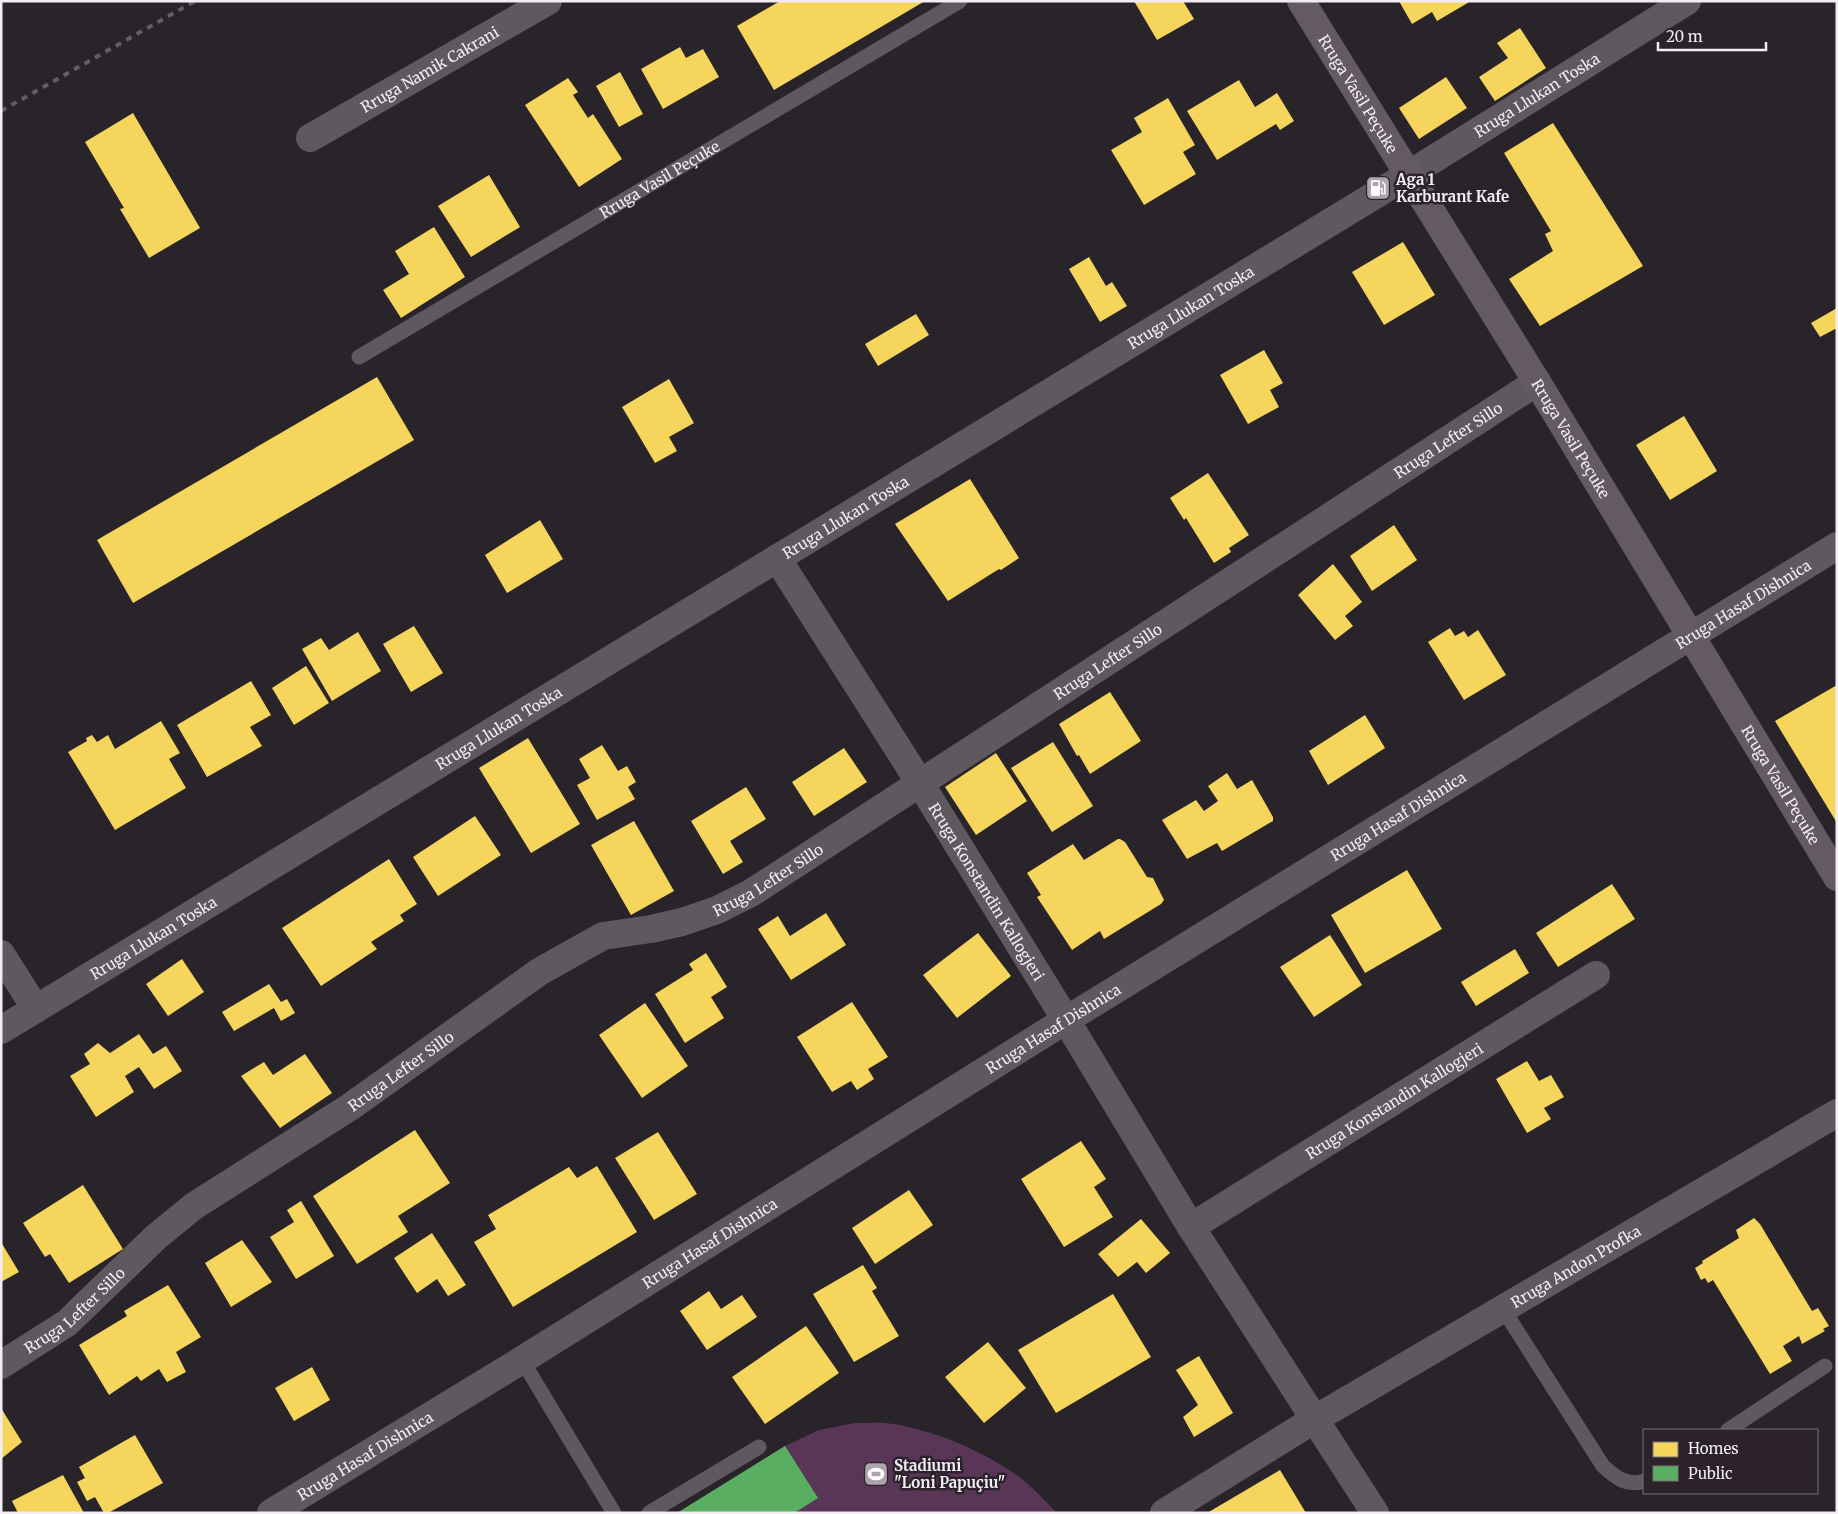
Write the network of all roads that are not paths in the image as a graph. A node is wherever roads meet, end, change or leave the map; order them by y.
1 (548, 1) edge
2 (960, 1) edge
3 (1301, 1) edge
4 (1687, 1) edge
5 (310, 138) dead end
6 (1408, 175) junction
7 (359, 357) dead end
8 (1537, 382) junction
9 (1837, 546) edge
10 (777, 558) junction
11 (1691, 637) junction
12 (920, 783) junction
13 (1837, 877) edge
14 (1, 954) edge
15 (1596, 974) dead end
16 (36, 1009) junction
17 (1066, 1020) junction
18 (1, 1030) edge
19 (1837, 1113) edge
20 (1192, 1227) junction
21 (1503, 1309) junction
22 (522, 1360) junction
23 (1, 1365) edge
24 (1825, 1366) dead end
25 (1315, 1419) junction
26 (1730, 1429) edge
27 (758, 1447) dead end
28 (1643, 1481) edge
29 (271, 1513) edge
30 (614, 1513) edge
31 (649, 1513) edge
32 (1164, 1513) edge
33 (1375, 1513) edge

1 - 5 street, Rruga Namik Cakrani
2 - 7 lane, Rruga Vasil Peçuke
3 - 6 street, Rruga Vasil Peçuke
4 - 6 street, Rruga Llukan Toska
6 - 8 street, Rruga Vasil Peçuke
6 - 10 street, Rruga Llukan Toska
8 - 11 street, Rruga Vasil Peçuke
8 - 12 street, Rruga Lefter Sillo
9 - 11 street, Rruga Hasaf Dishnica
10 - 12 street, Rruga Konstandin Kallogjeri
10 - 16 street, Rruga Llukan Toska
11 - 13 street, Rruga Vasil Peçuke
11 - 17 street, Rruga Hasaf Dishnica
12 - 17 street, Rruga Konstandin Kallogjeri
12 - 23 street, Rruga Lefter Sillo
14 - 16 street
15 - 20 street, Rruga Konstandin Kallogjeri
16 - 18 street, Rruga Llukan Toska
17 - 20 street, Rruga Konstandin Kallogjeri
17 - 22 street, Rruga Hasaf Dishnica
19 - 21 street, Rruga Andon Profka
20 - 25 street, Rruga Konstandin Kallogjeri
21 - 25 street, Rruga Andon Profka
21 - 28 lane
22 - 29 street, Rruga Hasaf Dishnica
22 - 30 lane
24 - 26 lane
25 - 32 street, Rruga Andon Profka
25 - 33 street, Rruga Konstandin Kallogjeri
27 - 31 lane

